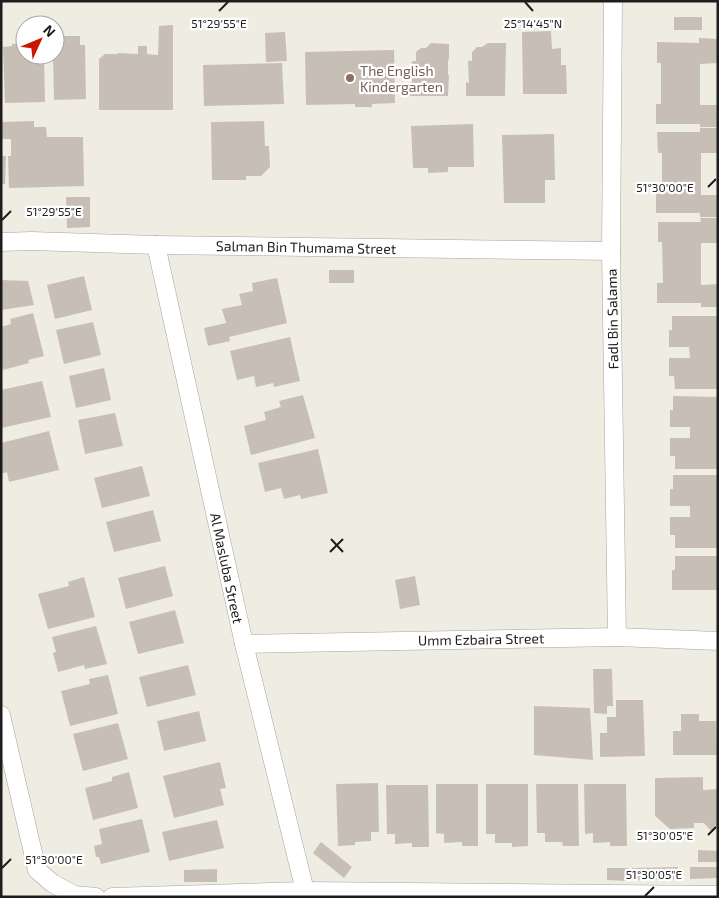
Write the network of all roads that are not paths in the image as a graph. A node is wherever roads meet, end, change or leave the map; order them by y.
1 (613, 1) edge
2 (1, 242) edge
3 (156, 245) junction
4 (611, 251) junction
5 (617, 636) junction
6 (718, 641) edge
7 (244, 644) junction
8 (1, 715) edge
9 (305, 890) junction
10 (448, 895) edge
11 (718, 895) edge
12 (96, 897) edge
13 (112, 897) edge

1 - 4 street, Fadl Bin Salama
2 - 3 street, Salman Bin Thumama Street
3 - 4 street, Salman Bin Thumama Street
3 - 7 street, Al Masluba Street
4 - 5 street, Fadl Bin Salama
5 - 6 street, Umm Ezbaira Street
5 - 7 street, Umm Ezbaira Street
7 - 9 street, Al Masluba Street
8 - 12 street
9 - 10 street
9 - 13 street
10 - 11 street

